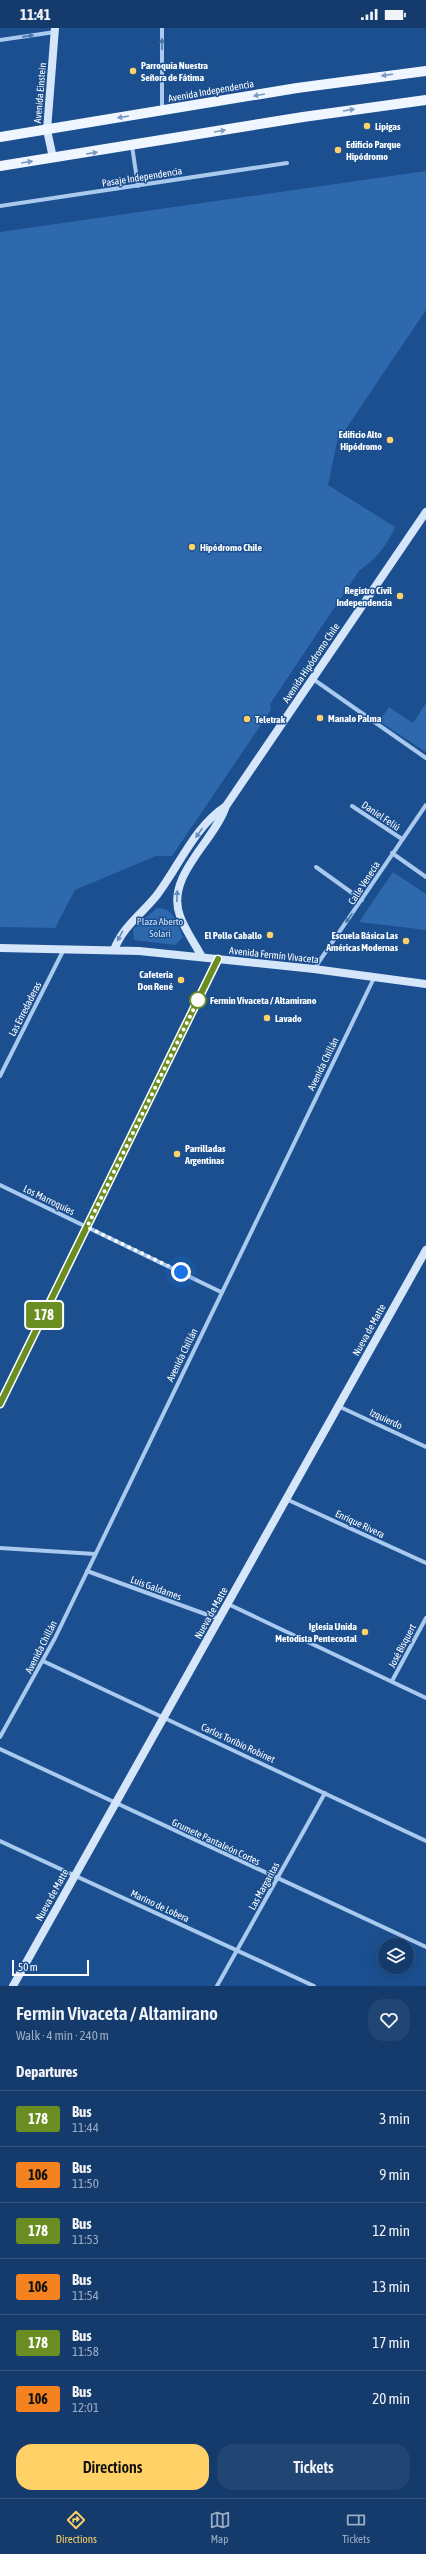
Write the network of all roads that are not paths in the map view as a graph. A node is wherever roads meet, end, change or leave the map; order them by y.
1 (162, 28) edge
2 (55, 30) edge
3 (0, 40) edge
4 (426, 70) edge
5 (426, 100) edge
6 (162, 111) junction
7 (47, 130) junction
8 (0, 137) edge
9 (132, 146) junction
10 (54, 158) junction
11 (287, 163) dead end
12 (0, 166) edge
13 (138, 186) junction
14 (0, 206) edge
15 (426, 512) edge
16 (313, 679) junction
17 (426, 758) edge
18 (426, 804) edge
19 (226, 806) junction
20 (352, 806) dead end
21 (402, 839) junction
22 (392, 854) junction
23 (316, 868) dead end
24 (426, 877) edge
25 (362, 900) junction
26 (0, 948) edge
27 (64, 949) junction
28 (114, 950) junction
29 (202, 957) junction
30 (218, 959) junction
31 (314, 969) junction
32 (374, 978) junction
33 (426, 984) edge
34 (0, 1076) edge
35 (0, 1185) edge
36 (87, 1227) junction
37 (426, 1250) edge
38 (221, 1292) junction
39 (0, 1404) edge
40 (338, 1406) junction
41 (426, 1447) edge
42 (286, 1499) junction
43 (0, 1548) edge
44 (95, 1554) junction
45 (426, 1563) edge
46 (87, 1571) junction
47 (228, 1604) junction
48 (426, 1618) edge
49 (220, 1619) junction
50 (43, 1661) junction
51 (392, 1681) junction
52 (426, 1698) edge
53 (164, 1718) junction
54 (0, 1738) edge
55 (0, 1750) edge
56 (325, 1793) junction
57 (115, 1804) junction
58 (426, 1840) edge
59 (0, 1841) edge
60 (75, 1876) junction
61 (277, 1879) junction
62 (426, 1947) edge
63 (237, 1950) junction
64 (13, 1986) edge
65 (217, 1986) edge
66 (314, 1986) edge

6 -> 1 street
3 -> 2 street
2 - 7 street, Avenida Einstein
4 -> 6 main road, Avenida Independencia
9 -> 5 main road
6 -> 7 main road, Avenida Independencia
7 - 8 main road, Avenida Independencia
7 - 10 street, Avenida Einstein
10 -> 9 main road
9 - 13 street
12 -> 10 main road
11 - 13 street, Pasaje Independencia
13 - 14 street, Pasaje Independencia
15 - 16 street, Avenida Hipódromo Chile
16 - 17 street
16 - 19 street, Avenida Hipódromo Chile
18 - 21 street, Calle Venecia
19 -> 28 street, Avenida Hipódromo Chile
29 -> 19 street, Avenida Hipódromo Chile
20 - 21 street, Daniel Feliú
21 - 22 street, Calle Venecia
22 - 24 street
22 - 25 street, Calle Venecia
23 - 25 street
25 -> 31 street, Calle Venecia
26 - 27 street, Avenida Fermín Vivaceta
27 - 28 street, Avenida Fermín Vivaceta
27 - 34 street, Las Enredaderas
28 - 29 street, Avenida Fermín Vivaceta
29 - 30 street, Avenida Fermín Vivaceta
30 - 31 street, Avenida Fermín Vivaceta
30 - 36 street
31 - 32 street, Avenida Fermín Vivaceta
32 - 33 street, Avenida Fermín Vivaceta
32 - 38 street, Avenida Chillán
35 - 36 street, Los Marroquíes
36 - 38 street, Los Marroquíes
36 - 39 street
37 - 40 street, Nueva de Matte
38 - 44 street, Avenida Chillán
40 - 41 street, Izquierdo
40 - 42 street, Nueva de Matte
42 - 45 street, Enrique Rivera
42 - 47 street, Nueva de Matte
43 - 44 street
44 - 46 street, Avenida Chillán
46 - 49 street, Luis Galdames
46 - 50 street, Avenida Chillán
47 - 49 street, Nueva de Matte
47 - 51 street
48 - 51 street, José Bisquert
49 - 53 street, Nueva de Matte
50 - 53 street, Carlos Toribio Robinet
50 - 54 street, Avenida Chillán
51 - 52 street
53 - 56 street, Carlos Toribio Robinet
53 - 57 street, Nueva de Matte
55 - 57 street, Grumete Pantaleón Cortes
56 - 58 street, Carlos Toribio Robinet
56 - 61 street, Las Margaritas
57 - 60 street, Nueva de Matte
57 - 61 street, Grumete Pantaleón Cortes
59 - 60 street, Marino de Lobera
60 - 63 street, Marino de Lobera
60 - 64 street, Nueva de Matte
61 - 62 street, Grumete Pantaleón Cortes
61 - 63 street, Las Margaritas
63 - 65 street, Las Margaritas
63 - 66 street, Marino de Lobera

